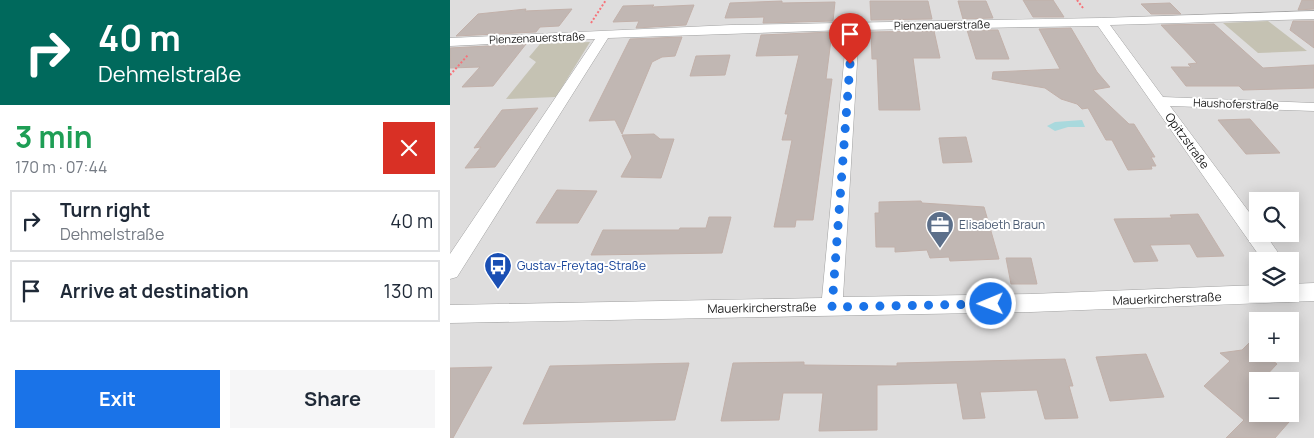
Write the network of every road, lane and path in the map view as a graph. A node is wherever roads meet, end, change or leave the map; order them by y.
1 (1314, 15) edge
2 (1101, 22) junction
3 (853, 26) junction
4 (604, 36) junction
5 (482, 40) junction
6 (450, 42) edge
7 (450, 75) edge
8 (1158, 101) junction
9 (1314, 107) edge
10 (1267, 252) edge
11 (450, 270) edge
12 (1302, 289) edge
13 (832, 307) junction
14 (450, 314) edge

1 - 2 street, Pienzenauerstraße
2 - 3 street, Pienzenauerstraße
2 - 8 street, Opitzstraße
3 - 4 street, Pienzenauerstraße
3 - 13 street
4 - 5 street, Pienzenauerstraße
4 - 11 street
5 - 6 street, Pienzenauerstraße
5 - 7 path
8 - 9 street, Haushoferstraße
8 - 10 street, Opitzstraße
12 - 13 street, Mauerkircherstraße
13 - 14 street, Mauerkircherstraße

